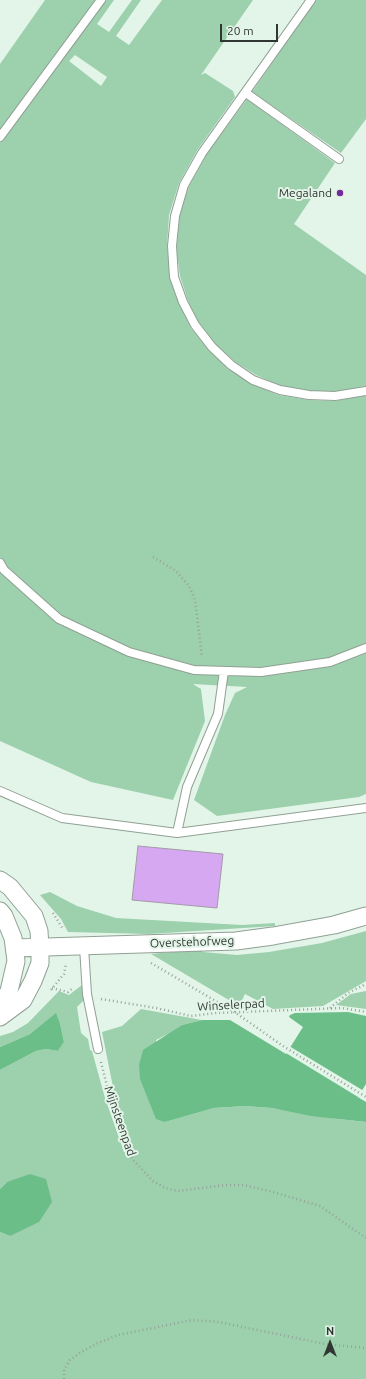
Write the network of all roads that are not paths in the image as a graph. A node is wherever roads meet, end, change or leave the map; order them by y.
1 (101, 0) edge
2 (311, 0) edge
3 (246, 93) junction
4 (0, 137) edge
5 (339, 159) dead end
6 (366, 391) edge
7 (0, 563) edge
8 (366, 648) edge
9 (224, 671) junction
10 (0, 791) edge
11 (366, 808) edge
12 (177, 833) junction
13 (0, 880) edge
14 (0, 911) edge
15 (366, 916) edge
16 (84, 947) junction
17 (15, 948) junction
18 (40, 948) junction
19 (0, 1009) edge
20 (0, 1018) edge
21 (98, 1049) road end

1 - 4 lane
2 - 3 lane
3 - 5 lane
3 - 6 lane
7 - 9 lane
8 - 9 lane
9 - 12 lane
10 - 12 lane
11 - 12 lane
13 - 18 street
14 - 17 street
15 - 16 street, Overstehofweg
16 - 18 street, Overstehofweg
16 - 21 lane
17 - 18 street, Overstehofweg
17 - 19 street
18 - 20 street

